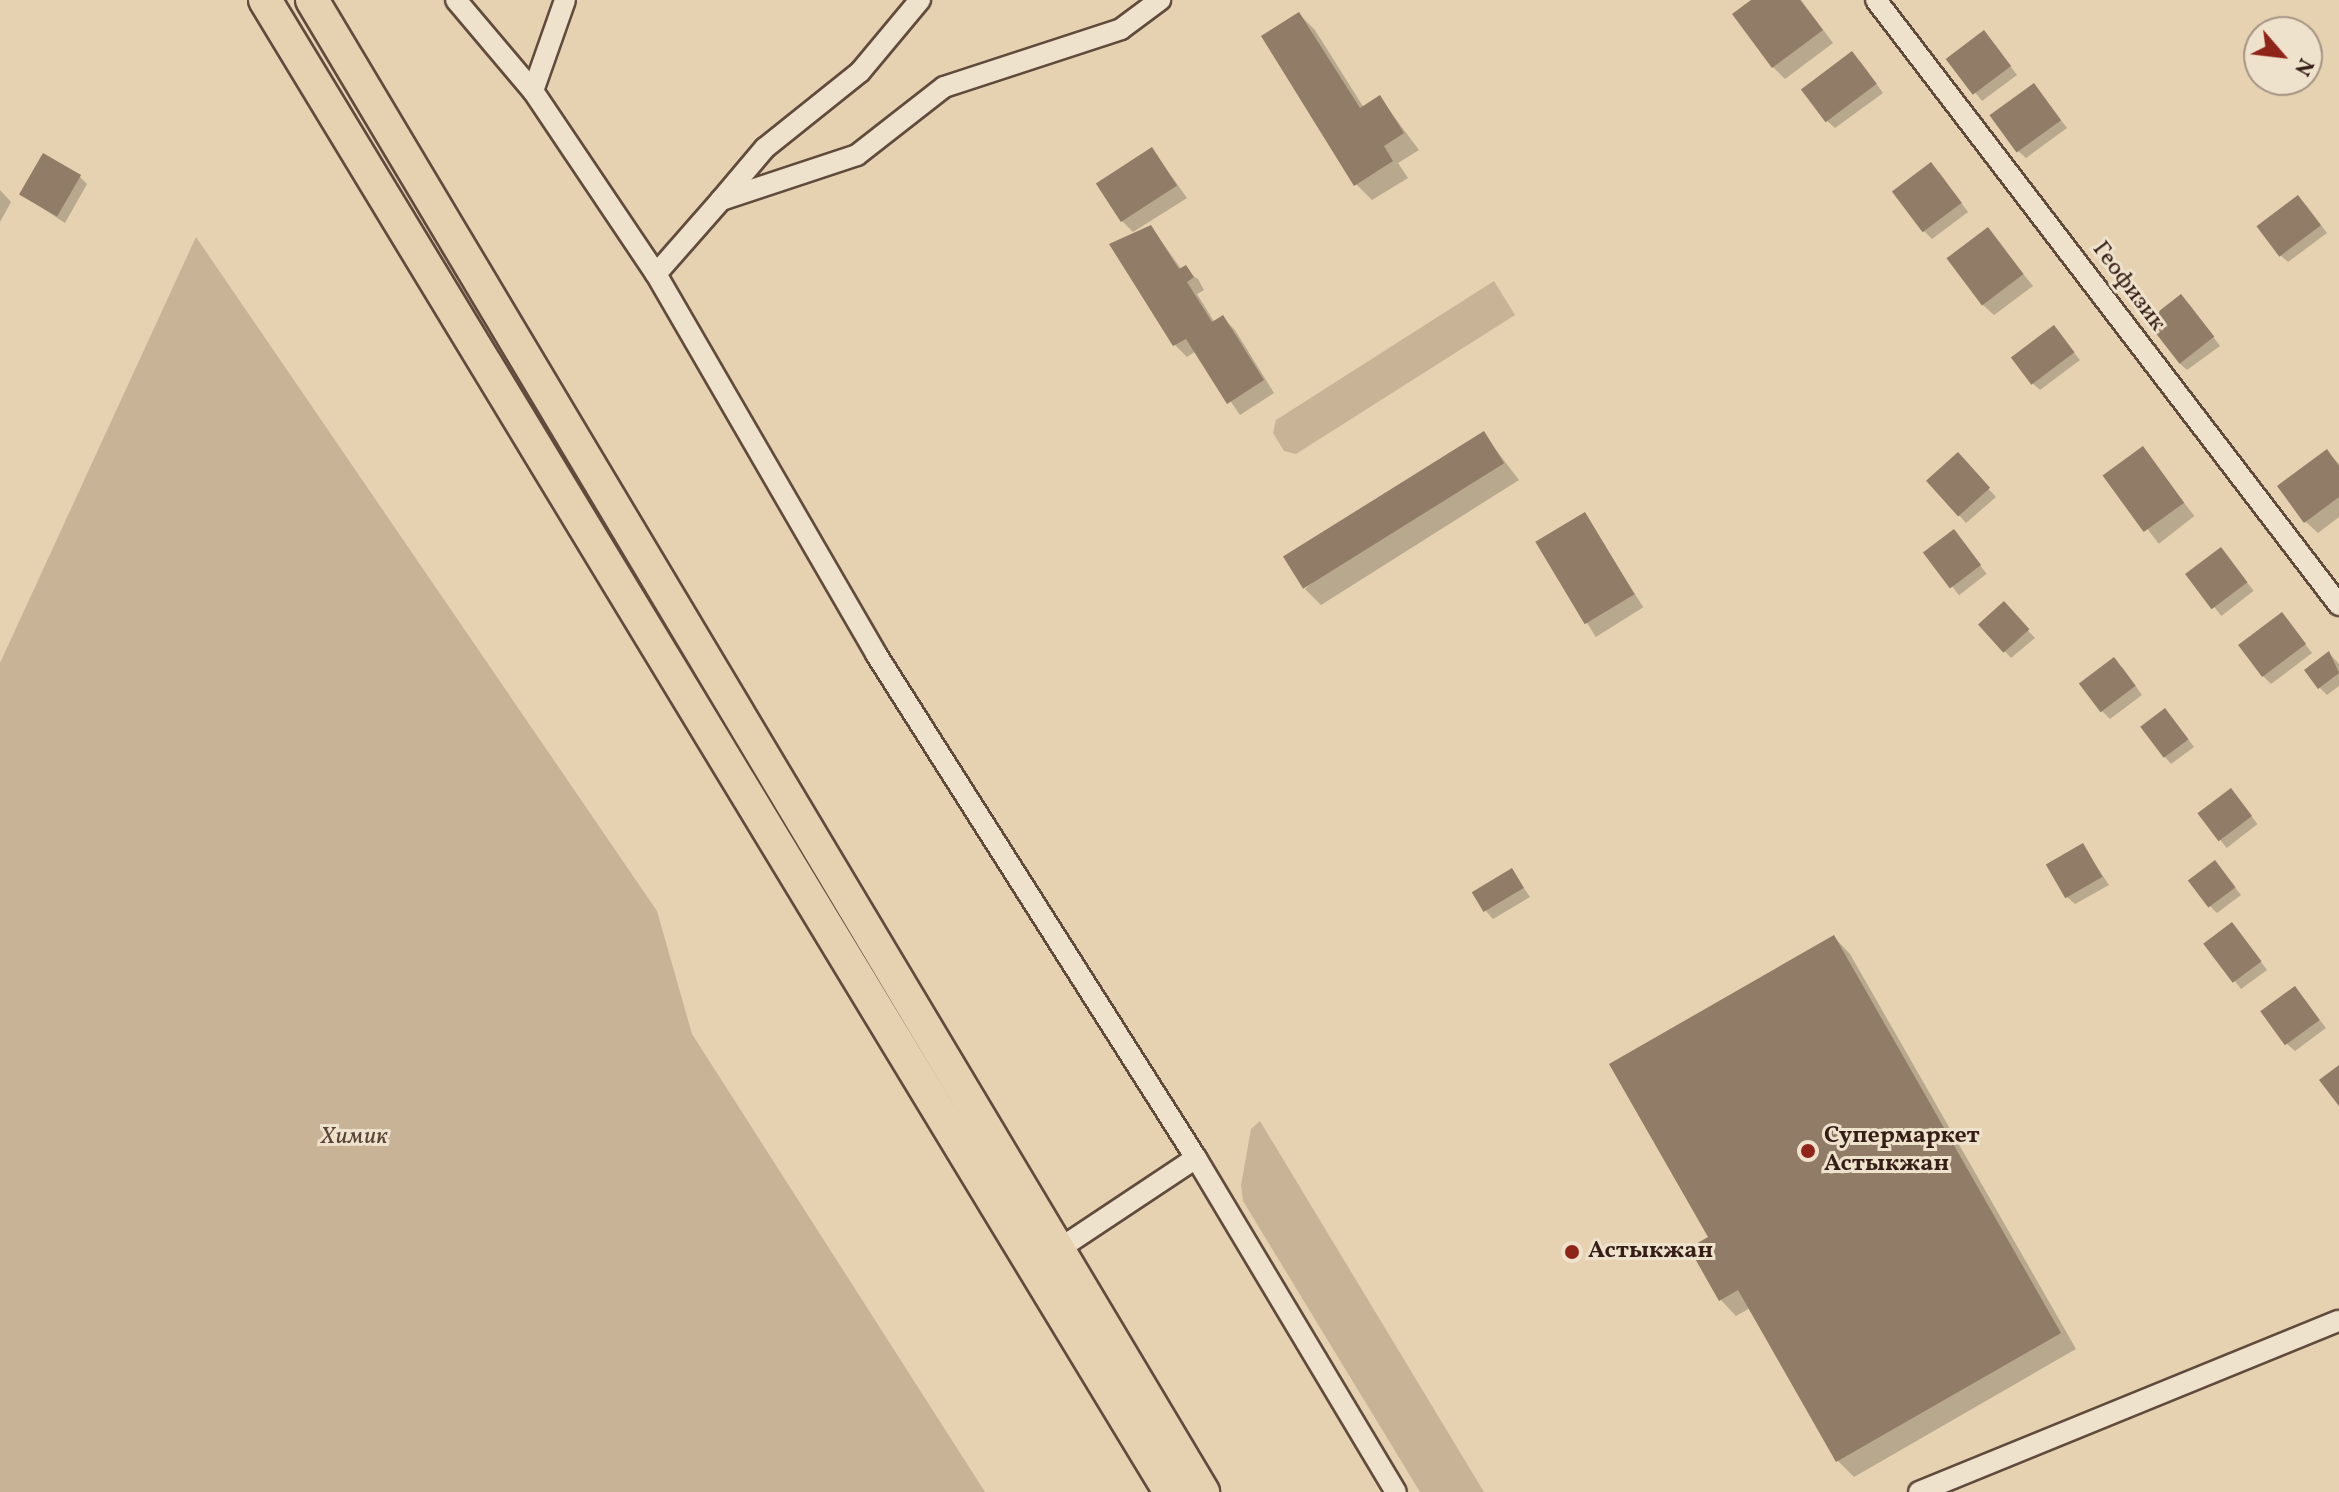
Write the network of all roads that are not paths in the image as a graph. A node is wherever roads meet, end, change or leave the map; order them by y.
1 (265, 0) edge
2 (312, 0) edge
3 (456, 0) edge
4 (565, 0) edge
5 (920, 0) edge
6 (1160, 0) edge
7 (1876, 0) edge
8 (533, 91) junction
9 (721, 200) junction
10 (656, 274) junction
11 (2339, 605) edge
12 (1196, 1158) junction
13 (1045, 1258) junction
14 (2339, 1321) edge
15 (1170, 1492) edge
16 (1203, 1492) edge
17 (1396, 1492) edge
18 (1919, 1492) edge

1 - 13 highway
2 - 13 highway
3 - 8 street
4 - 8 street
5 - 9 street
6 - 9 street
7 - 11 street, Геофизик
8 - 10 street
9 - 10 street
10 - 12 street
12 - 13 street
12 - 17 street
13 - 15 highway
13 - 16 highway
14 - 18 street

